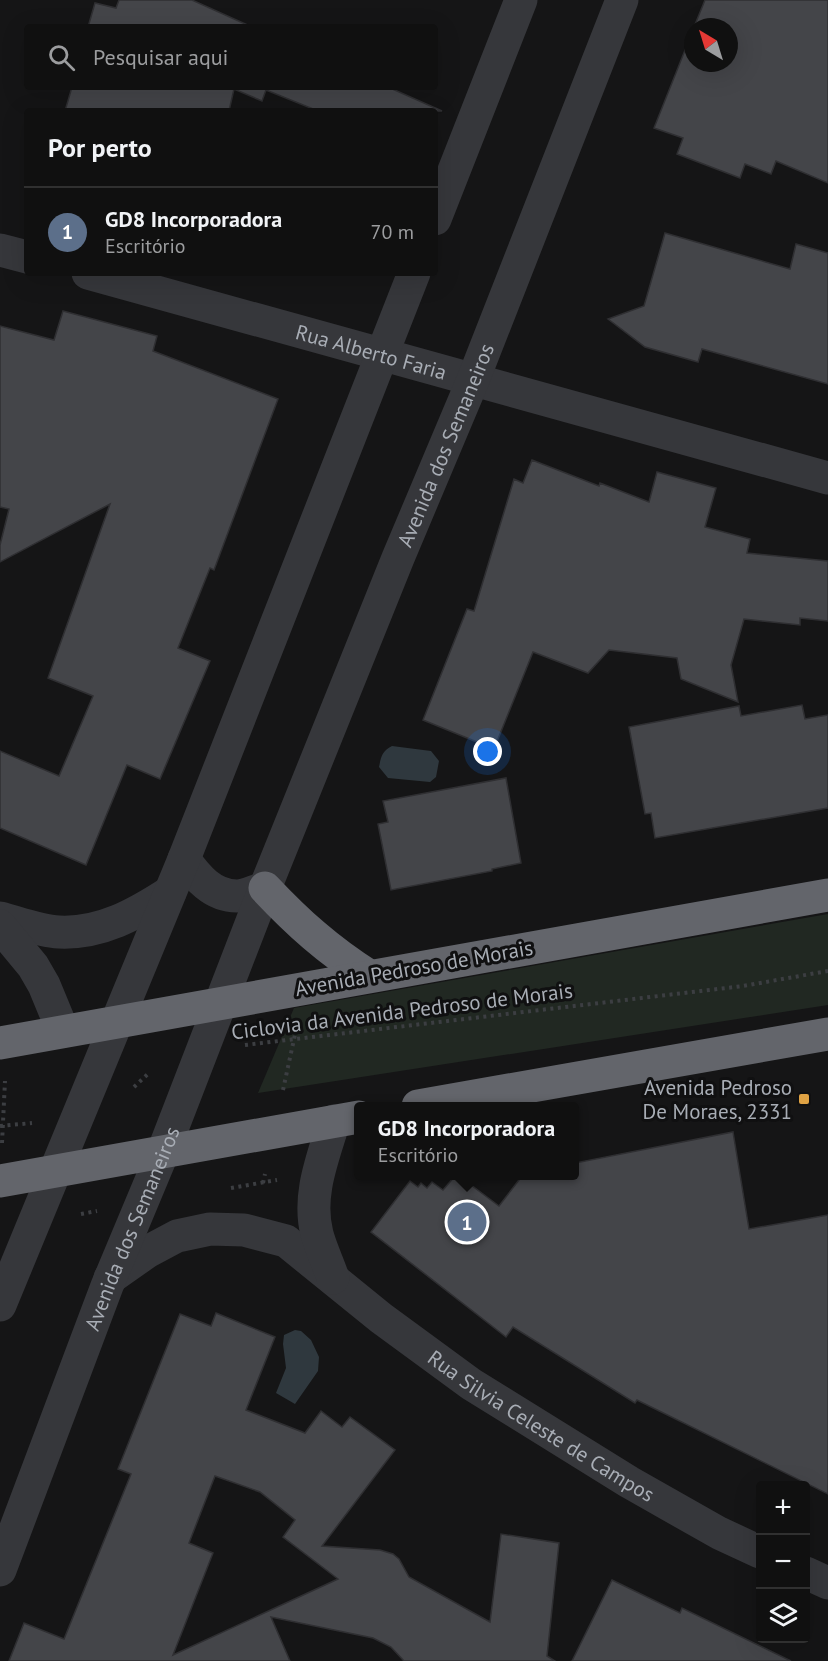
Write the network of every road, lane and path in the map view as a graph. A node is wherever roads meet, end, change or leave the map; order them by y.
1 (521, 0) edge
2 (622, 0) edge
3 (438, 211) edge
4 (0, 250) edge
5 (24, 255) edge
6 (99, 276) edge
7 (413, 276) edge
8 (382, 354) junction
9 (473, 380) junction
10 (828, 478) edge
11 (184, 859) junction
12 (264, 888) junction
13 (170, 892) junction
14 (828, 895) edge
15 (0, 918) edge
16 (0, 926) edge
17 (828, 971) edge
18 (369, 976) junction
19 (307, 987) junction
20 (219, 1003) junction
21 (117, 1022) junction
22 (63, 1031) junction
23 (828, 1034) edge
24 (294, 1039) junction
25 (0, 1043) edge
26 (202, 1050) junction
27 (446, 1102) edge
28 (347, 1119) edge
29 (76, 1120) junction
30 (0, 1126) edge
31 (273, 1133) junction
32 (162, 1152) junction
33 (55, 1171) junction
34 (0, 1181) edge
35 (110, 1278) junction
36 (333, 1278) junction
37 (0, 1305) edge
38 (756, 1550) edge
39 (0, 1570) edge
40 (810, 1575) edge
41 (828, 1583) edge

1 - 3 street
2 - 9 street, Avenida dos Semaneiros
4 - 5 street
6 - 8 street, Rua Alberto Faria
7 - 8 street
8 - 9 street, Rua Alberto Faria
8 - 11 street
9 - 10 street, Rua Alberto Faria
9 - 12 street, Avenida dos Semaneiros
11 - 12 street
11 - 13 street
12 - 18 highway
12 - 20 street, Avenida dos Semaneiros
13 - 15 street
13 - 21 street
14 - 18 highway, Avenida Pedroso de Morais
16 - 22 street
17 - 24 path, Ciclovia da Avenida Pedroso de Morais
18 - 19 highway, Avenida Pedroso de Morais
19 - 20 highway, Avenida Pedroso de Morais
19 - 24 path
20 - 21 highway, Avenida Pedroso de Morais
20 - 26 street, Avenida dos Semaneiros
21 - 22 highway, Avenida Pedroso de Morais
21 - 29 street
22 - 25 highway, Avenida Pedroso de Morais
23 - 27 highway
24 - 26 path, Ciclovia da Avenida Pedroso de Morais
24 - 31 path
26 - 29 path, Ciclovia da Avenida Pedroso de Morais
26 - 32 street, Avenida dos Semaneiros
28 - 31 highway
28 - 36 street
29 - 30 path, Ciclovia da Avenida Pedroso de Morais
29 - 33 street
31 - 32 highway
32 - 33 highway
32 - 35 street, Avenida dos Semaneiros
33 - 34 highway
33 - 37 street
35 - 36 street, Rua Silvia Celeste de Campos
35 - 39 street, Avenida dos Semaneiros
36 - 38 street, Rua Silvia Celeste de Campos
40 - 41 street

